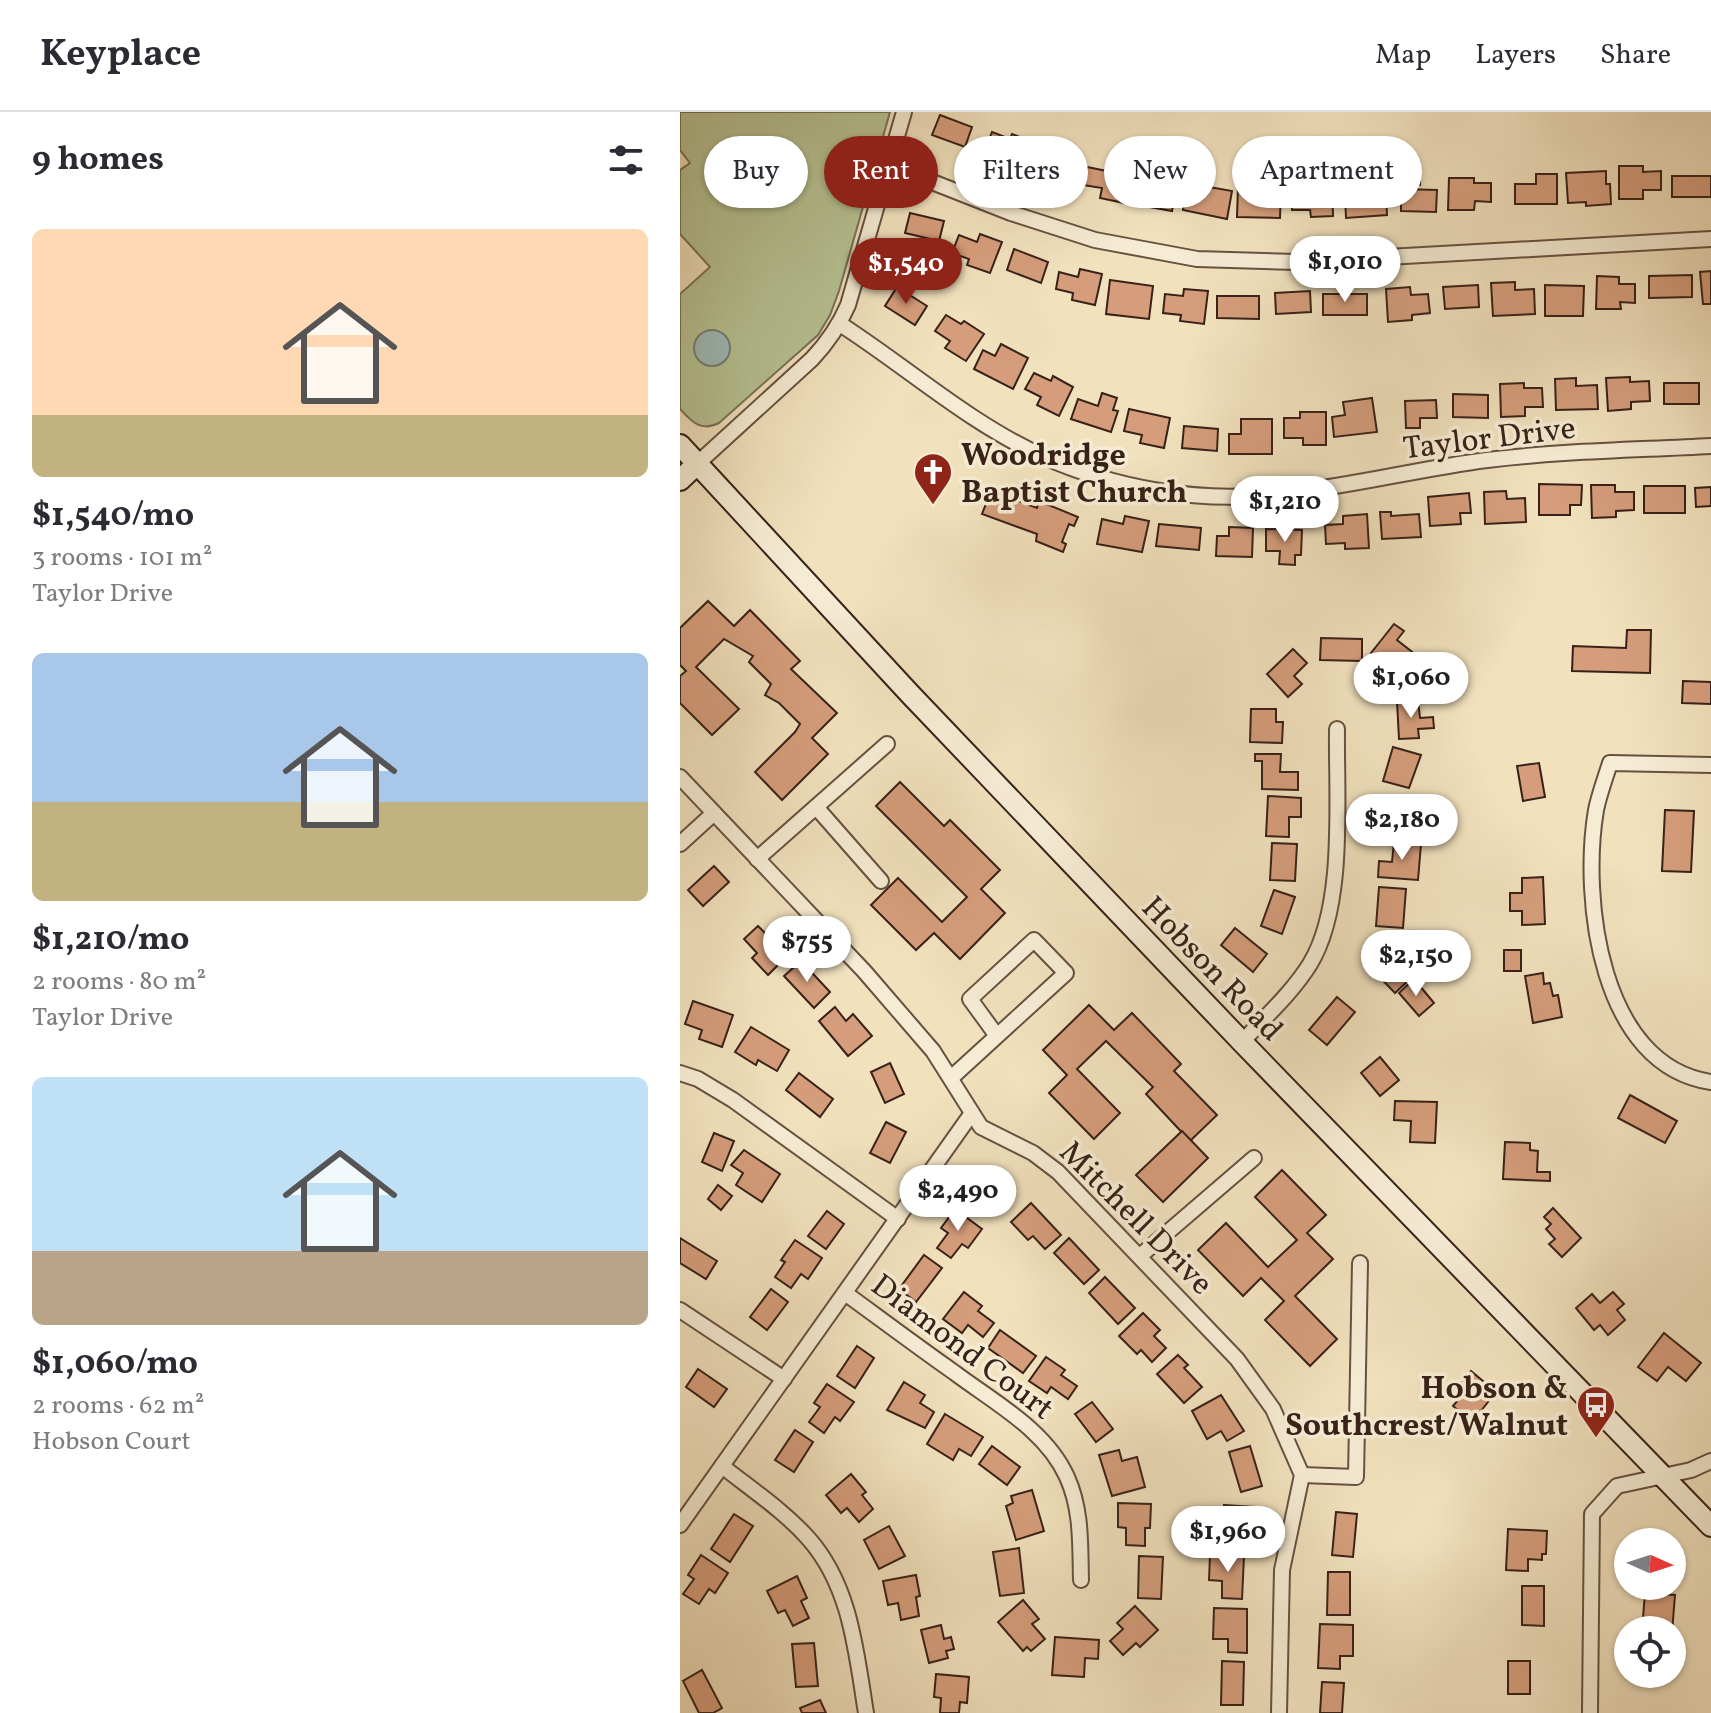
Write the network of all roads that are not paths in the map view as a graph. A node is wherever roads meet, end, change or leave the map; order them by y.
1 (904, 112) edge
2 (897, 136) edge
3 (938, 184) edge
4 (876, 208) edge
5 (1711, 239) edge
6 (840, 324) junction
7 (680, 445) edge
8 (1711, 446) edge
9 (697, 464) junction
10 (680, 480) edge
11 (1337, 729) dead end
12 (887, 744) dead end
13 (1711, 765) edge
14 (680, 777) edge
15 (816, 807) junction
16 (714, 813) junction
17 (680, 844) edge
18 (757, 859) junction
19 (881, 881) dead end
20 (997, 1036) junction
21 (1242, 1042) junction
22 (680, 1073) edge
23 (951, 1078) junction
24 (1711, 1082) edge
25 (972, 1113) junction
26 (1254, 1158) dead end
27 (898, 1219) junction
28 (1140, 1256) junction
29 (1360, 1263) dead end
30 (845, 1293) junction
31 (680, 1310) edge
32 (784, 1379) junction
33 (1711, 1461) edge
34 (722, 1466) junction
35 (1302, 1475) junction
36 (1661, 1475) junction
37 (680, 1525) edge
38 (1711, 1526) edge
39 (1081, 1580) dead end
40 (866, 1713) edge
41 (1279, 1713) edge
42 (1590, 1713) edge

1 - 2 street
3 - 5 street
4 - 6 street
6 - 8 street, Taylor Drive
6 - 9 street
7 - 9 main road, Hobson Road
9 - 10 main road
9 - 21 main road, Hobson Road
11 - 21 street
12 - 15 street
13 - 24 street
14 - 16 street, Mitchell Drive
15 - 18 street
15 - 19 street
16 - 17 street
16 - 18 street, Mitchell Drive
18 - 23 street, Mitchell Drive
20 - 20 street
20 - 23 street
21 - 36 main road, Hobson Road
22 - 27 street
23 - 25 street, Mitchell Drive
25 - 27 street
25 - 28 street, Mitchell Drive
26 - 28 street
27 - 30 street
28 - 35 street, Mitchell Drive
29 - 35 street
30 - 32 street
30 - 39 street, Diamond Court
31 - 32 street
32 - 34 street
33 - 36 street
34 - 37 street
34 - 40 street
35 - 41 street
36 - 38 main road, Hobson Road
36 - 42 street

